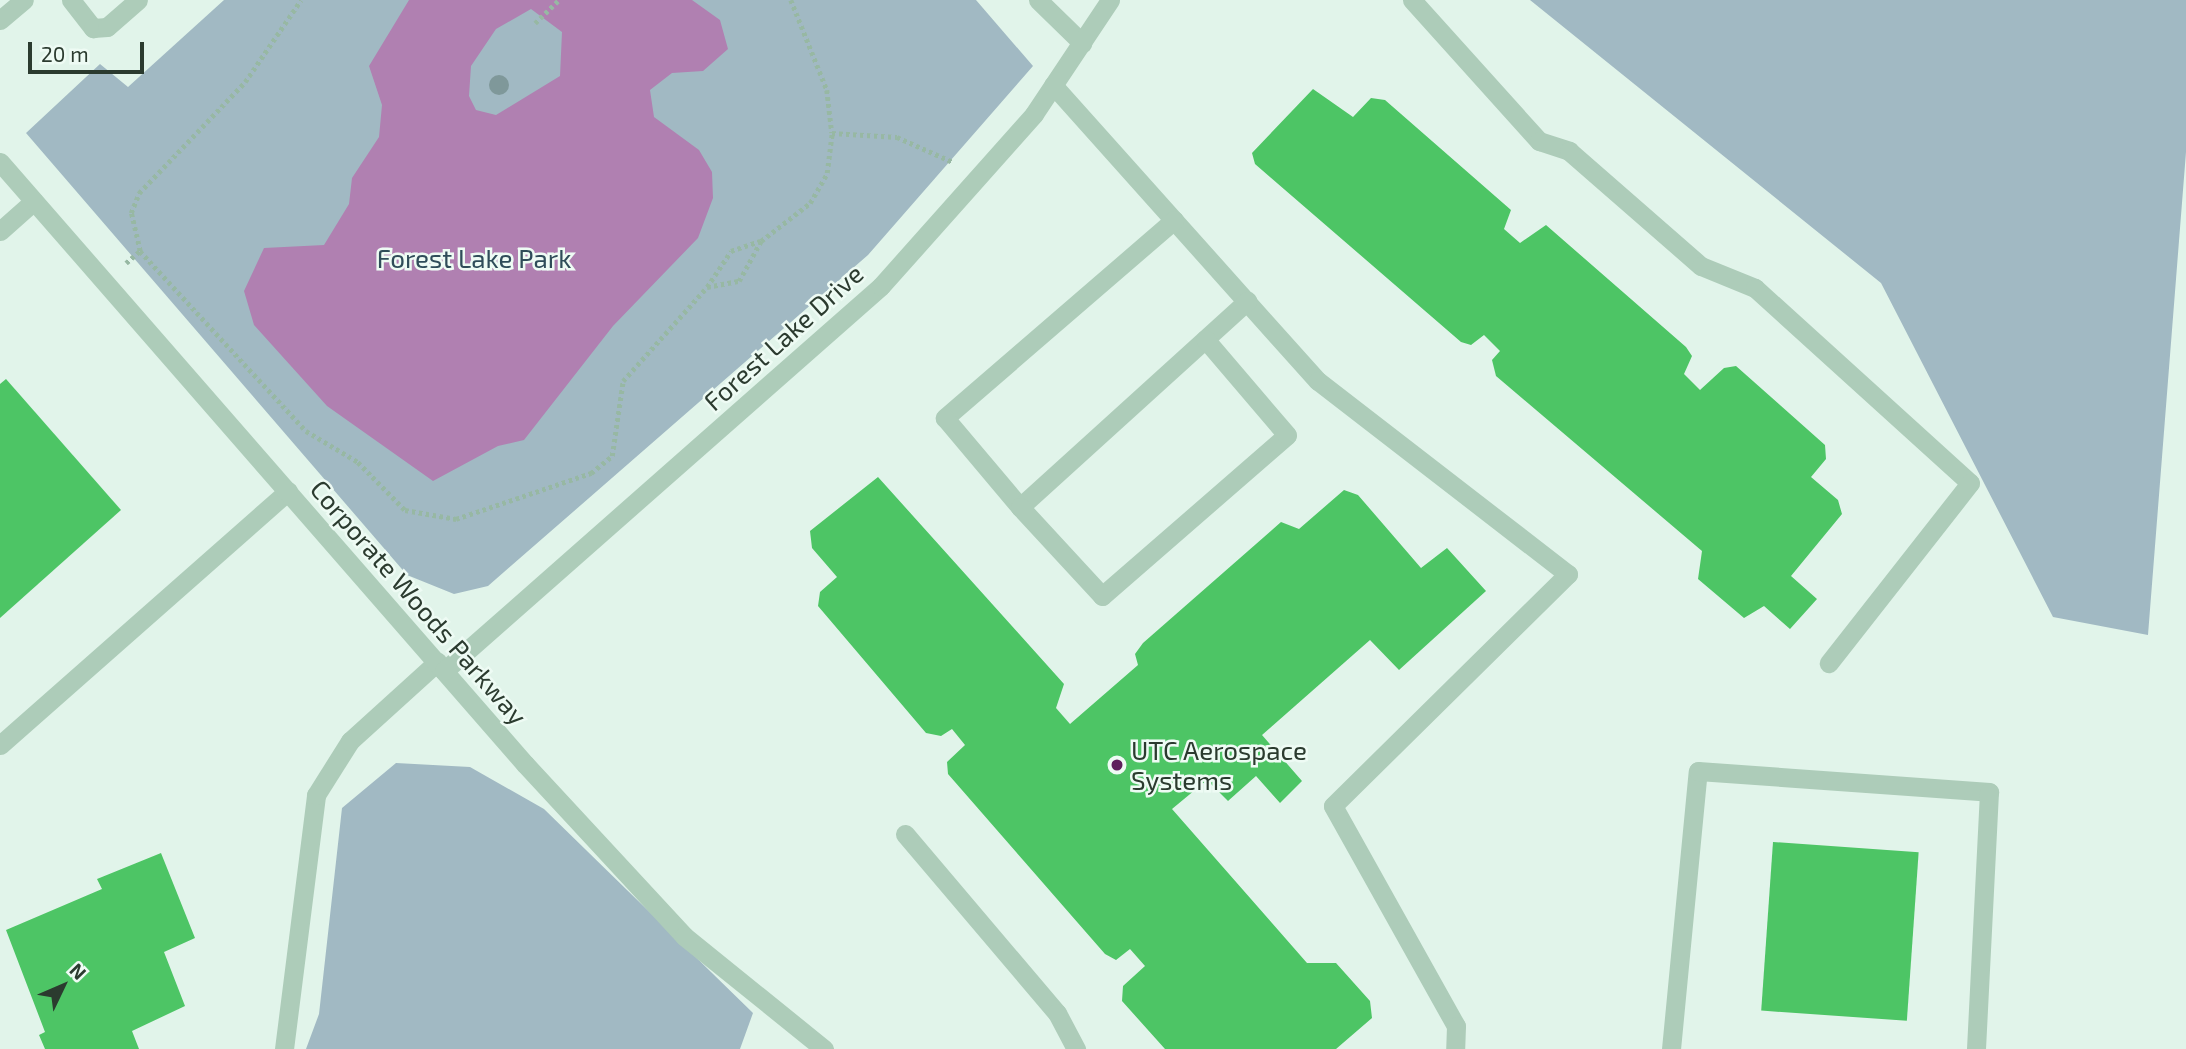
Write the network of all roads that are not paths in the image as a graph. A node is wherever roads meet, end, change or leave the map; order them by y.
1 (24, 0) edge
2 (71, 0) edge
3 (138, 0) edge
4 (1038, 0) edge
5 (1110, 0) edge
6 (1412, 0) edge
7 (0, 20) edge
8 (1082, 43) junction
9 (1053, 85) junction
10 (0, 162) edge
11 (34, 201) junction
12 (1174, 220) junction
13 (0, 231) edge
14 (1247, 301) junction
15 (1205, 339) junction
16 (288, 491) junction
17 (1020, 508) junction
18 (1829, 663) dead end
19 (440, 666) junction
20 (0, 745) edge
21 (905, 834) dead end
22 (284, 1049) edge
23 (824, 1049) edge
24 (1076, 1049) edge
25 (1455, 1049) edge
26 (1671, 1049) edge
27 (1976, 1049) edge

1 - 7 street
2 - 3 street
4 - 8 street
5 - 8 street, Forest Lake Drive
6 - 18 street
8 - 9 street, Forest Lake Drive
9 - 12 street
9 - 19 street, Forest Lake Drive
10 - 11 street, Corporate Woods Parkway
11 - 13 street
11 - 16 street, Corporate Woods Parkway
12 - 14 street
12 - 17 street
14 - 15 street
14 - 25 street
15 - 17 street
15 - 17 street
16 - 19 street, Corporate Woods Parkway
16 - 20 street
19 - 22 street, Forest Lake Drive
19 - 23 street, Corporate Woods Parkway
21 - 24 street
26 - 27 street

